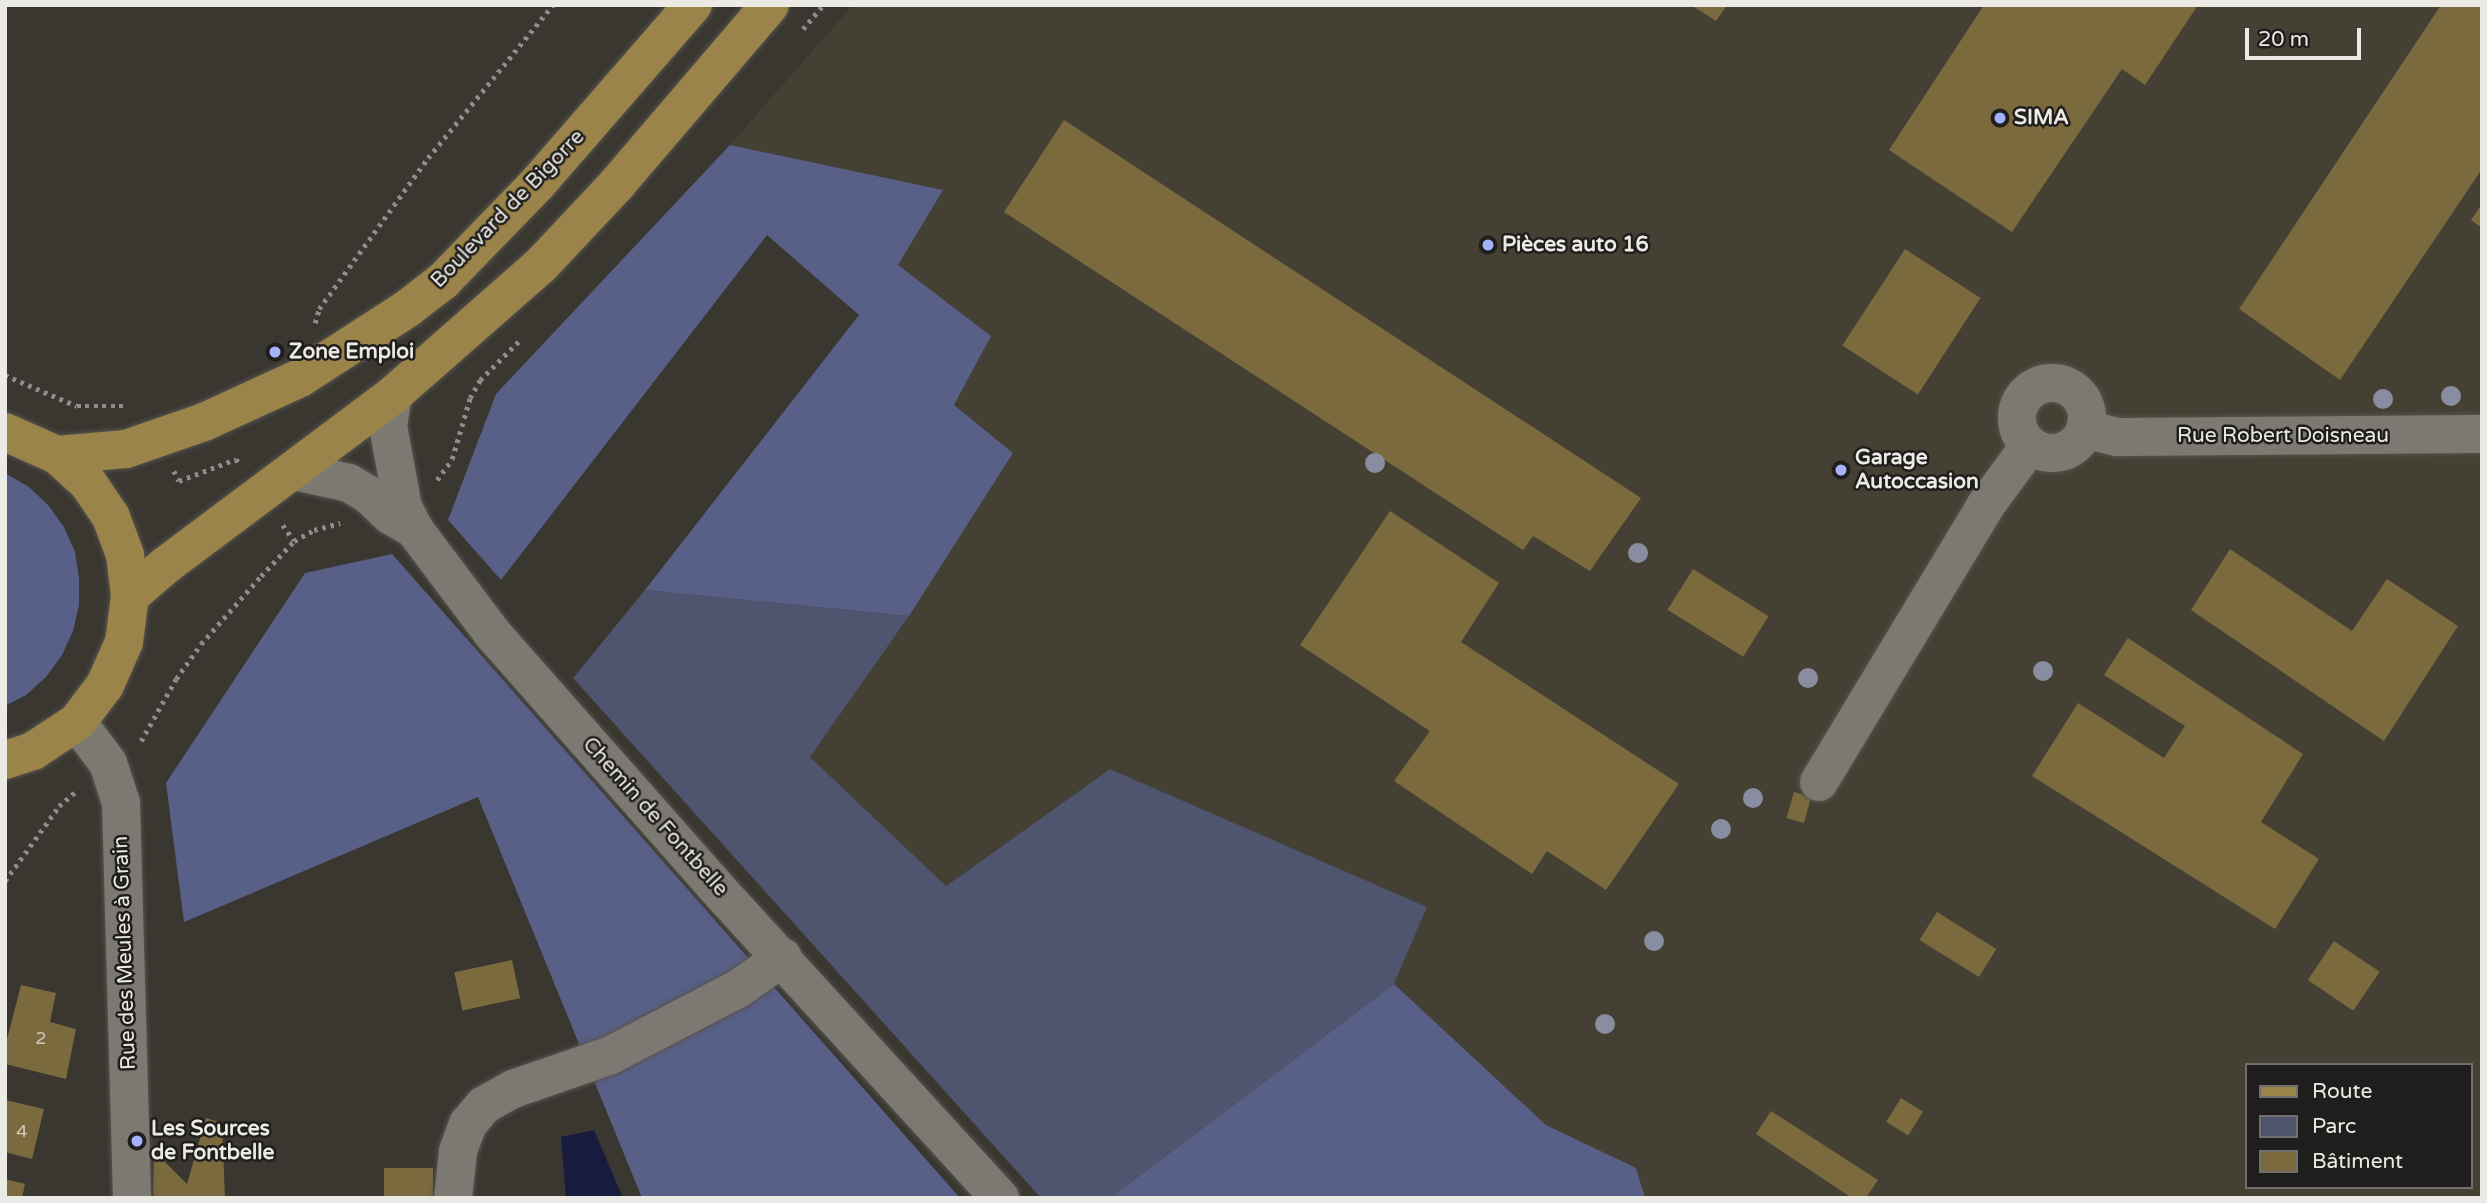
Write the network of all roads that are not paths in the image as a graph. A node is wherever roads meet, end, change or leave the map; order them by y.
1 (693, 5) edge
2 (770, 5) edge
3 (393, 395) junction
4 (2085, 429) junction
5 (5, 432) edge
6 (2482, 434) edge
7 (2030, 445) junction
8 (57, 455) junction
9 (293, 471) junction
10 (414, 528) junction
11 (130, 596) junction
12 (76, 722) junction
13 (5, 760) edge
14 (1819, 782) dead end
15 (783, 957) junction
16 (131, 1198) edge
17 (453, 1198) edge
18 (1000, 1198) edge

1 - 8 main road, Boulevard de Bigorre
2 - 3 main road
3 - 9 main road
3 - 10 street
4 - 6 street, Rue Robert Doisneau
4 - 7 street
4 - 7 street
5 - 8 main road
7 - 14 street
8 - 11 main road
9 - 10 street, Chemin de Fontbelle
9 - 11 main road
10 - 15 street, Chemin de Fontbelle
11 - 12 main road
12 - 13 main road
12 - 16 street, Rue des Meules à Grain
15 - 17 street
15 - 18 street, Chemin de Fontbelle

